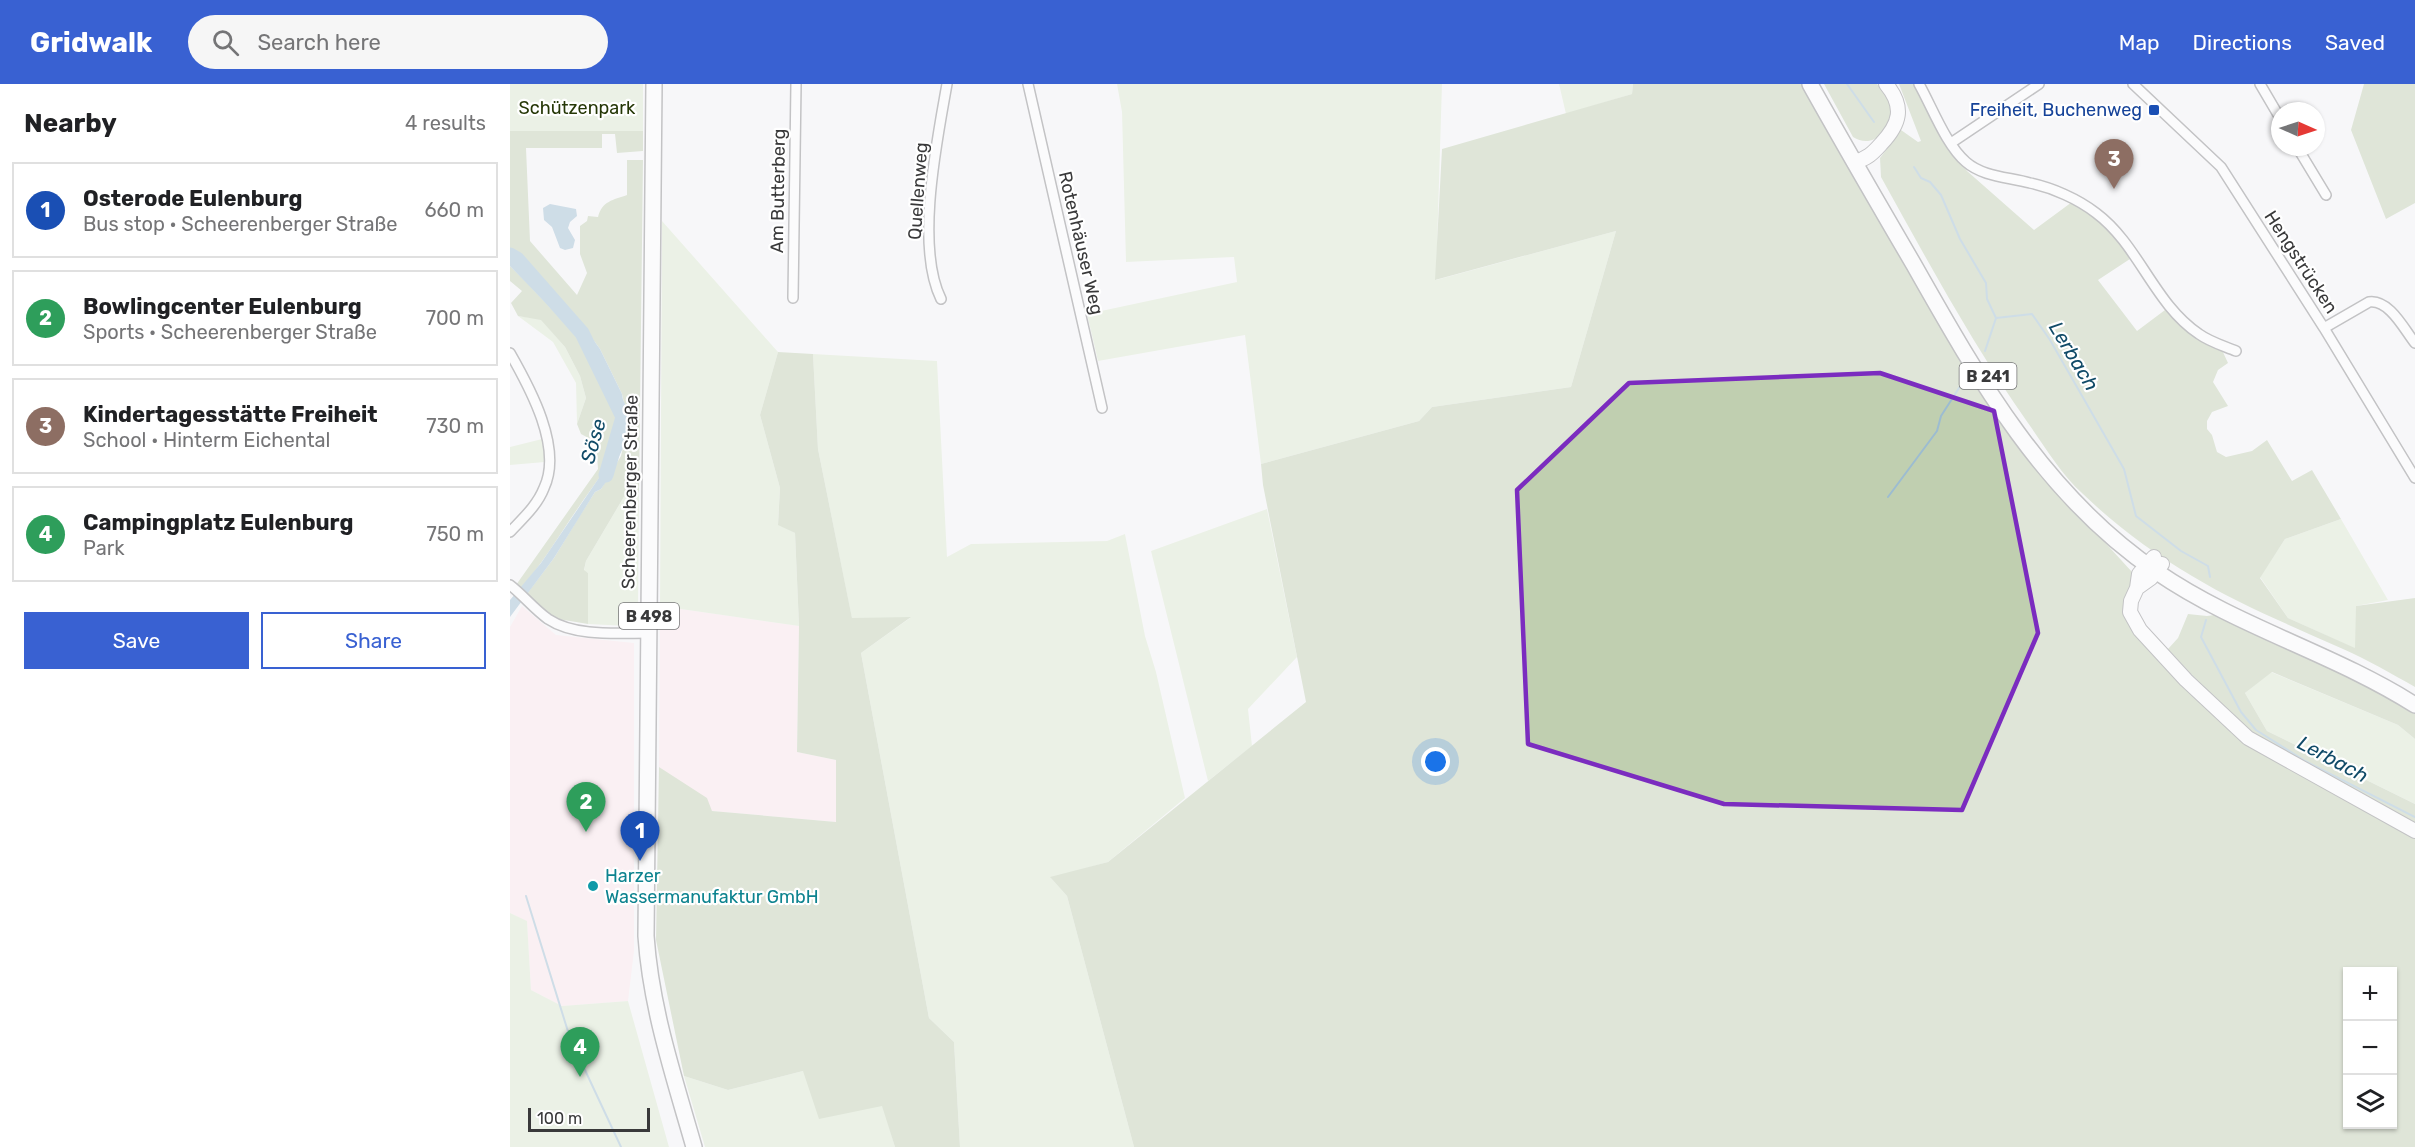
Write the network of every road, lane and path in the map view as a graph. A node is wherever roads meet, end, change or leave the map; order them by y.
1 (654, 84) edge
2 (796, 84) edge
3 (947, 84) edge
4 (1028, 84) edge
5 (1810, 84) edge
6 (1818, 84) edge
7 (1886, 84) edge
8 (1919, 84) edge
9 (2039, 84) edge
10 (2133, 84) edge
11 (2260, 84) edge
12 (2271, 103) edge
13 (1951, 143) junction
14 (2302, 156) edge
15 (1858, 159) junction
16 (2326, 195) dead end
17 (793, 298) dead end
18 (941, 299) dead end
19 (2324, 328) junction
20 (2415, 343) edge
21 (2236, 351) dead end
22 (510, 353) edge
23 (1102, 408) dead end
24 (2415, 478) edge
25 (510, 532) edge
26 (2149, 570) junction
27 (513, 587) edge
28 (645, 633) junction
29 (2415, 693) edge
30 (2415, 705) edge
31 (2415, 831) edge
32 (694, 1147) edge

1 - 28 main road, Scheerenberger Straße / B 498
2 - 17 street, Am Butterberg
3 - 18 street, Quellenweg
4 - 23 street, Rotenhäuser Weg
5 - 15 main road, B 241
6 - 15 main road, B 241
7 - 15 street
8 - 13 street
9 - 13 street
10 - 19 street, Hengstrücken
11 - 12 street
13 - 21 street
14 - 16 street
15 - 26 main road, B 241
15 - 26 main road, B 241
19 - 20 street
19 - 24 street, Hengstrücken
22 - 25 street
26 - 29 main road, B 241
26 - 30 main road, B 241
26 - 31 street
27 - 28 street
28 - 32 main road, Scheerenberger Straße / B 498

